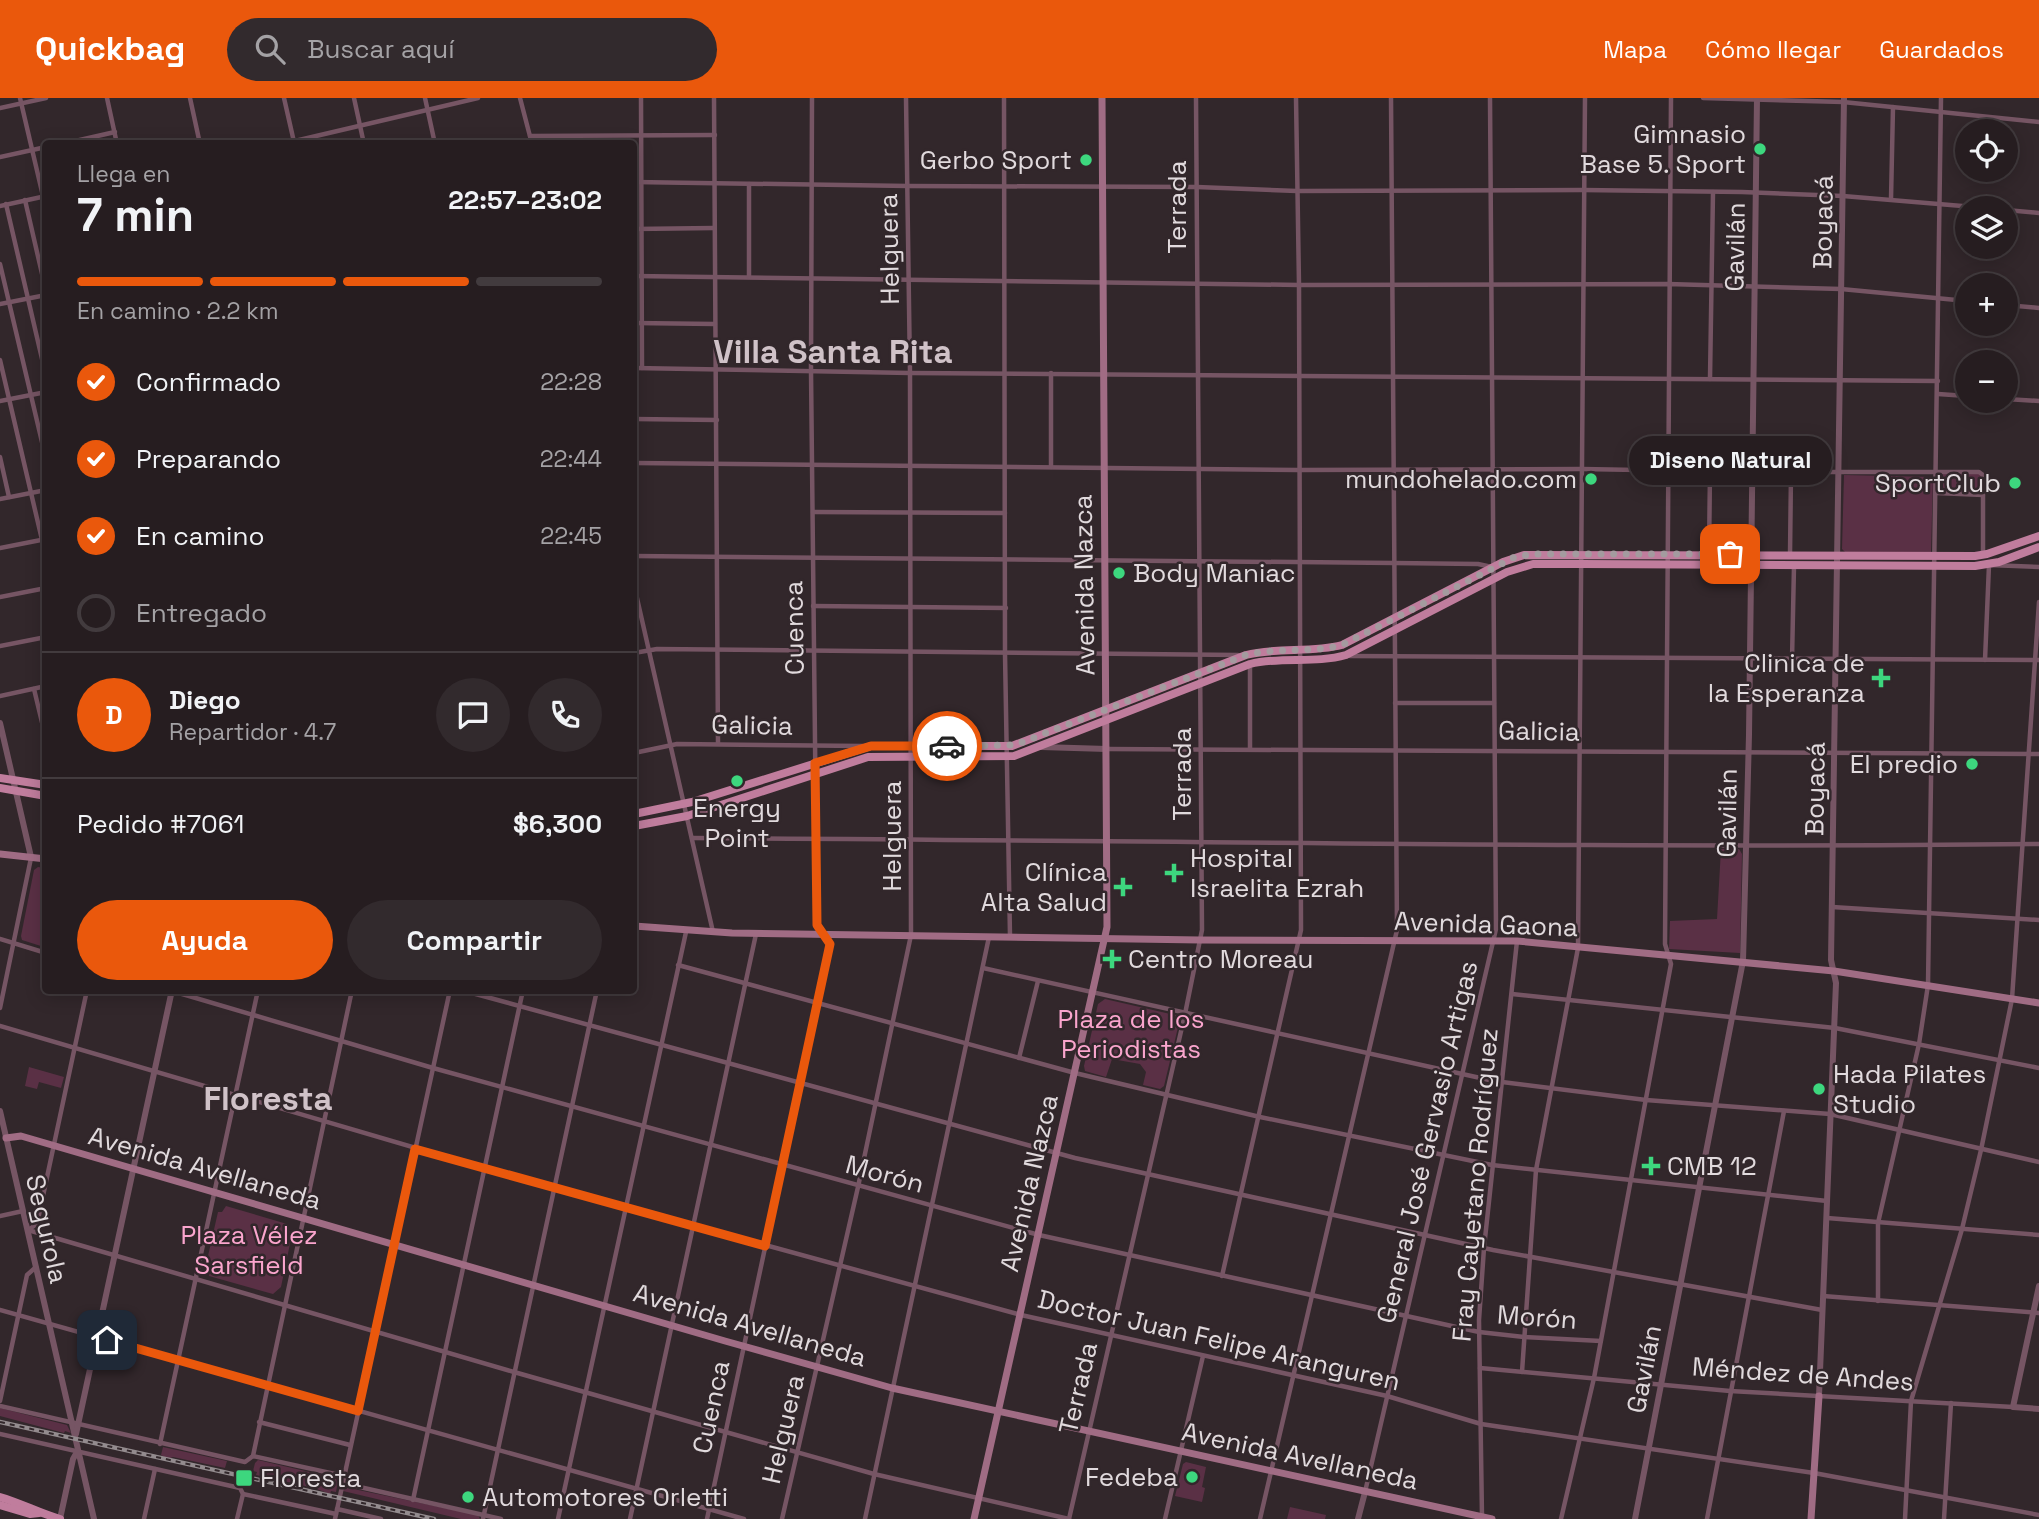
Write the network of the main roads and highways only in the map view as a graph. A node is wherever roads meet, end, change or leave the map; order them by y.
1 (1102, 98) edge
2 (2039, 536) edge
3 (2039, 547) edge
4 (1581, 559) junction
5 (1668, 560) junction
6 (1107, 708) junction
7 (1107, 721) junction
8 (911, 751) junction
9 (0, 778) edge
10 (42, 784) edge
11 (0, 788) edge
12 (42, 795) edge
13 (637, 813) edge
14 (637, 825) edge
15 (0, 854) edge
16 (42, 858) edge
17 (637, 926) edge
18 (1105, 938) junction
19 (2039, 1003) edge
20 (3, 1139) edge
21 (1819, 1396) road end
22 (999, 1412) junction
23 (0, 1497) edge
24 (0, 1505) edge
25 (38, 1516) edge
26 (1463, 1516) edge
27 (60, 1519) edge
28 (974, 1519) edge
29 (1492, 1519) edge
30 (1811, 1519) edge

1 - 6 main road, Avenida Nazca
2 - 5 main road
3 - 5 main road
4 - 5 main road
4 - 6 main road
4 - 7 main road
6 - 7 main road, Avenida Nazca
6 - 8 main road
7 - 8 main road
7 - 18 main road, Avenida Nazca
8 - 13 main road
8 - 14 main road
9 - 10 main road
11 - 12 main road
15 - 16 main road
17 - 18 main road, Avenida Gaona
18 - 19 main road, Avenida Gaona
18 - 22 main road, Avenida Nazca
20 - 22 main road, Avenida Avellaneda
21 - 30 main road
22 - 26 main road, Avenida Avellaneda
22 - 28 main road, Avenida Nazca
23 - 25 main road
24 - 25 main road
25 - 27 main road
26 - 29 main road, Avenida Avellaneda

